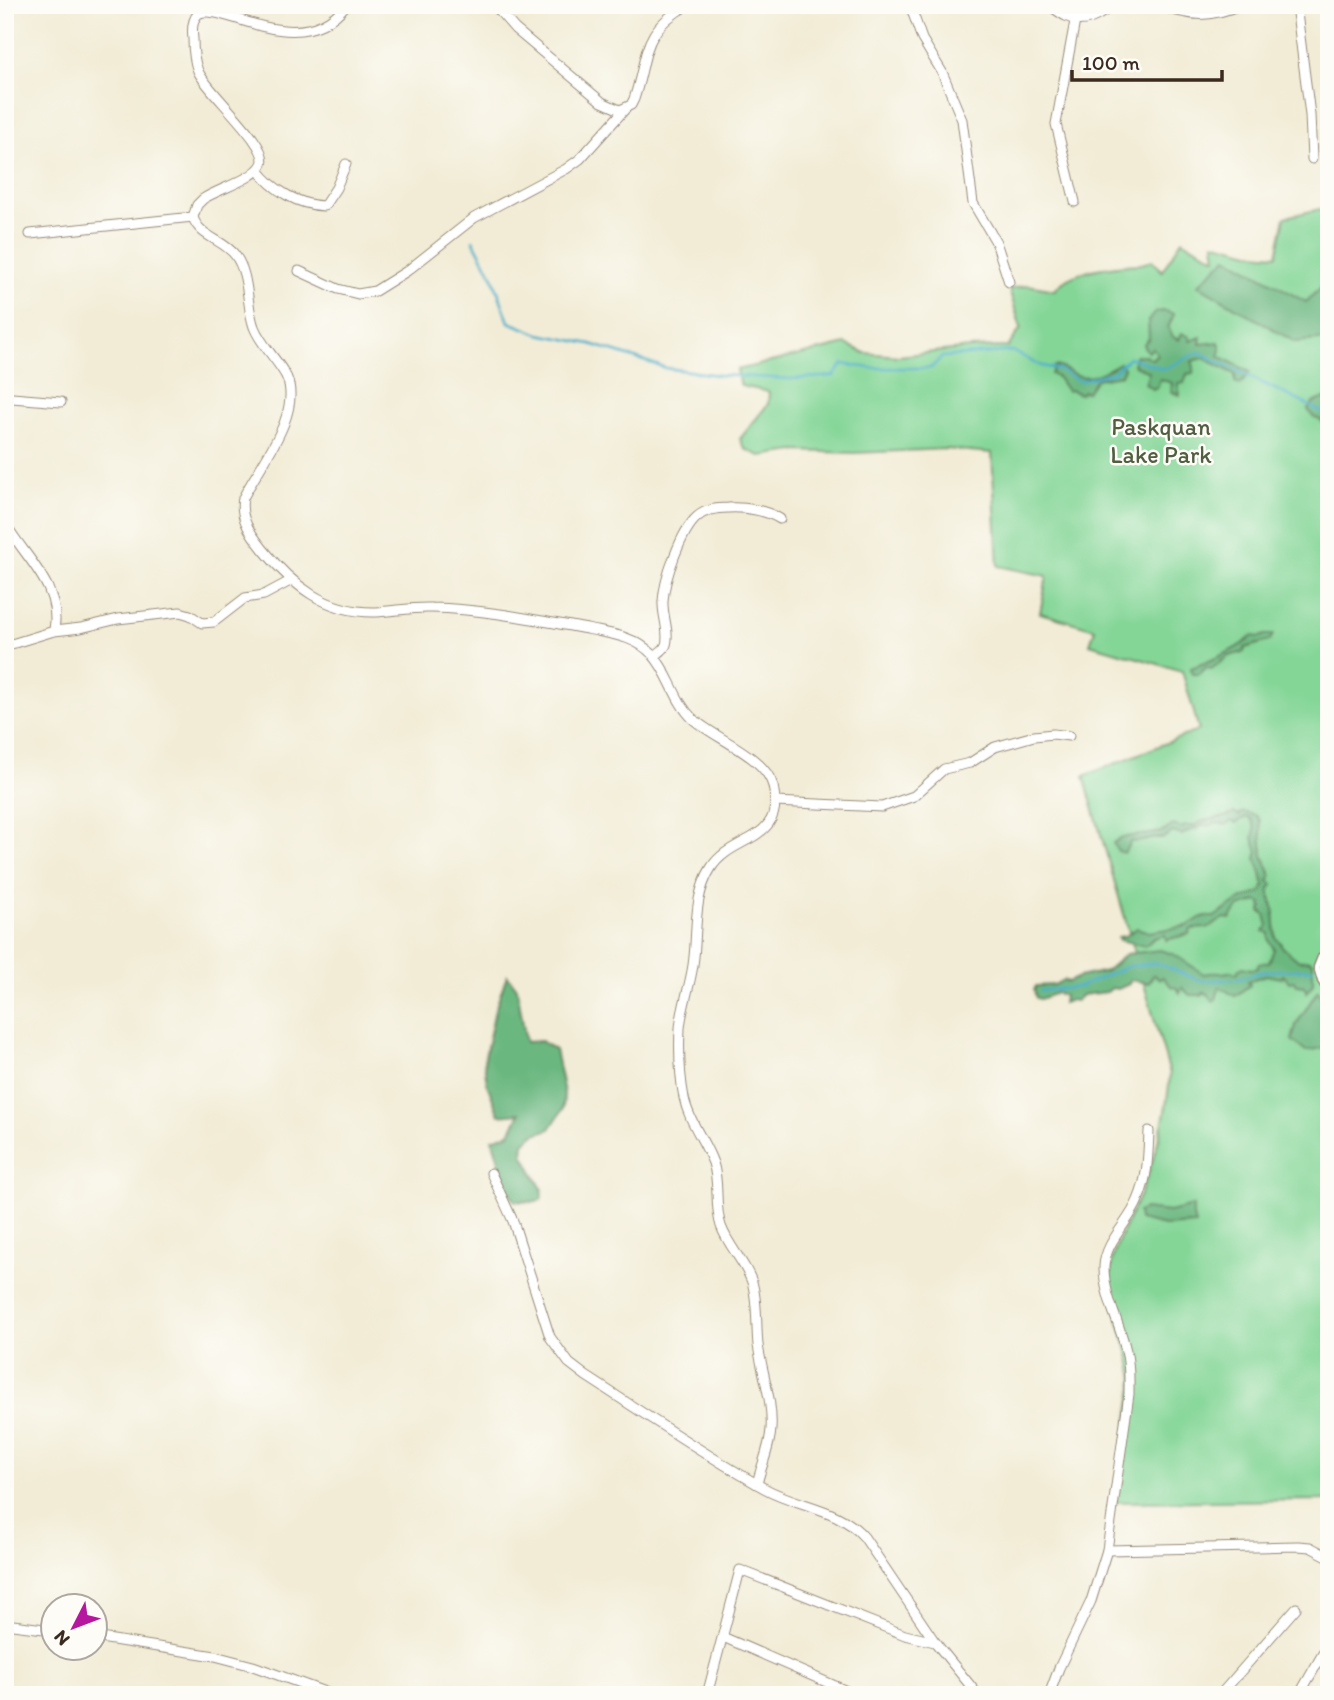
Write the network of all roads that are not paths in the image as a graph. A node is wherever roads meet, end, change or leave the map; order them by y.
1 (346, 5) edge
2 (494, 5) edge
3 (688, 5) edge
4 (910, 5) edge
5 (1048, 5) edge
6 (1114, 5) edge
7 (1157, 5) edge
8 (1240, 5) edge
9 (1296, 5) edge
10 (1075, 21) junction
11 (626, 108) junction
12 (1312, 159) dead end
13 (346, 164) dead end
14 (258, 170) junction
15 (1075, 202) dead end
16 (193, 217) junction
17 (30, 234) dead end
18 (299, 271) dead end
19 (1009, 282) dead end
20 (5, 402) edge
21 (61, 402) dead end
22 (780, 519) dead end
23 (5, 523) edge
24 (292, 580) junction
25 (54, 631) junction
26 (5, 646) edge
27 (654, 656) junction
28 (1069, 736) dead end
29 (775, 802) junction
30 (1329, 953) edge
31 (1329, 993) edge
32 (1149, 1131) dead end
33 (491, 1173) dead end
34 (757, 1484) junction
35 (1107, 1550) junction
36 (1329, 1557) edge
37 (1296, 1608) dead end
38 (5, 1624) edge
39 (38, 1628) edge
40 (723, 1637) junction
41 (108, 1639) edge
42 (935, 1642) junction
43 (1329, 1643) edge
44 (332, 1695) edge
45 (707, 1695) edge
46 (856, 1695) edge
47 (978, 1695) edge
48 (1049, 1695) edge
49 (1220, 1695) edge
50 (1299, 1695) edge

1 - 14 street
2 - 11 street
3 - 11 street
4 - 19 street
5 - 10 street
6 - 10 street
7 - 8 street
9 - 12 street
10 - 15 street
11 - 18 street
13 - 14 street
14 - 16 street
16 - 17 street
16 - 24 street
20 - 21 street
22 - 27 street
23 - 25 street
24 - 25 street
24 - 27 street
25 - 26 street
27 - 29 street
28 - 29 street
29 - 34 street
30 - 31 street
32 - 35 street
33 - 34 street
34 - 42 street
35 - 36 street
35 - 48 street
37 - 49 street
38 - 39 street
40 - 42 street
40 - 45 street
40 - 46 street
41 - 44 street
42 - 47 street
43 - 50 street

